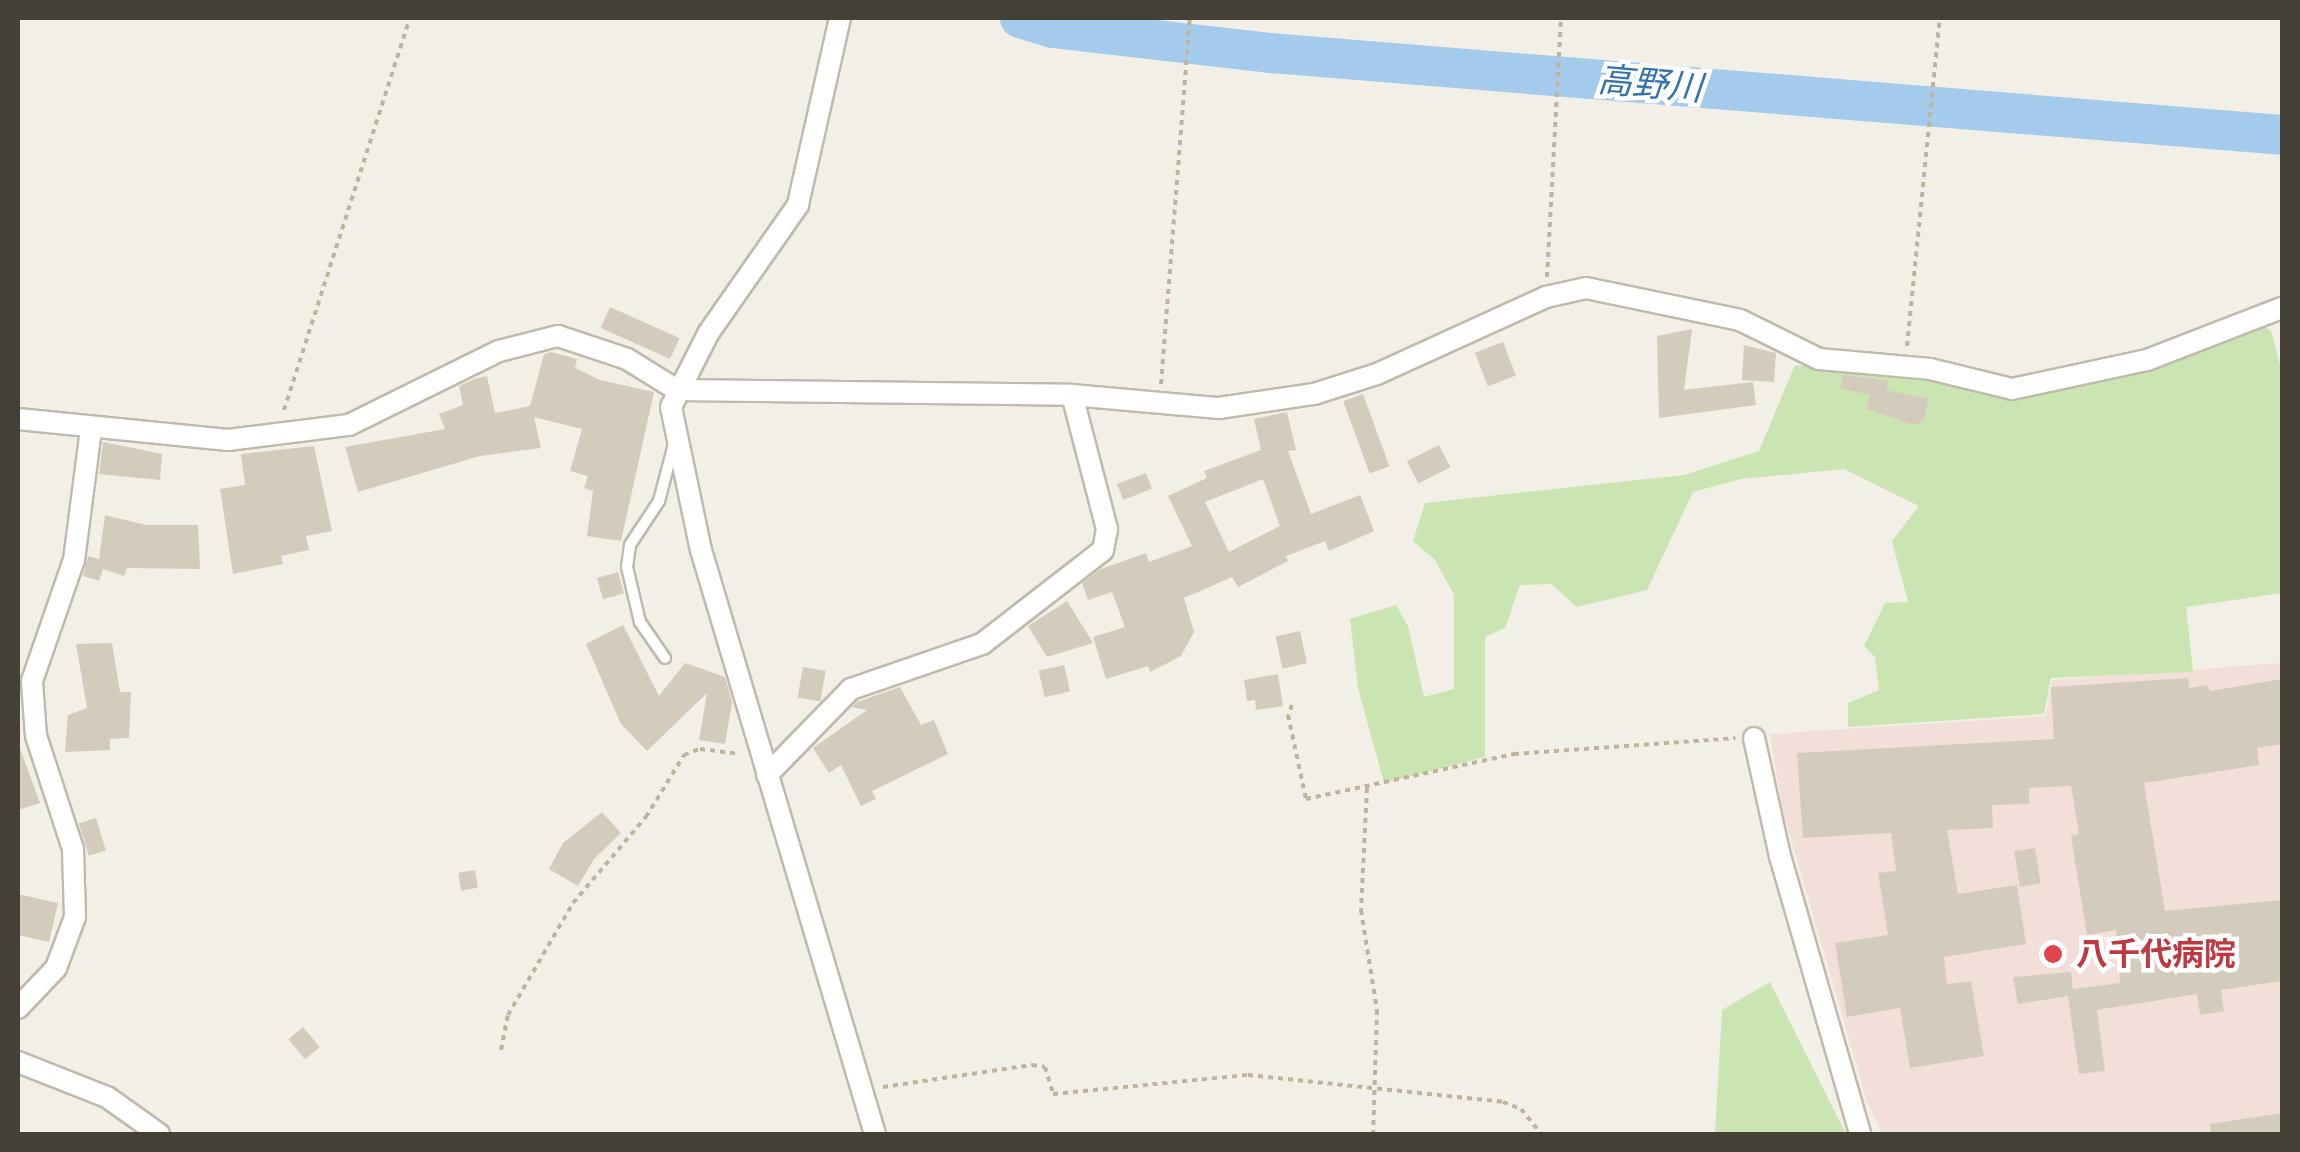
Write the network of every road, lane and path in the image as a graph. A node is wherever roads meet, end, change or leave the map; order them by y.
1 (410, 18) edge
2 (840, 18) edge
3 (1190, 18) edge
4 (1562, 18) edge
5 (1940, 18) edge
6 (1546, 296) junction
7 (2282, 308) edge
8 (1906, 366) junction
9 (677, 390) junction
10 (1072, 395) junction
11 (1160, 404) junction
12 (18, 420) edge
13 (92, 429) junction
14 (277, 434) junction
15 (674, 443) junction
16 (664, 658) dead end
17 (1292, 705) dead end
18 (1754, 738) joint
19 (764, 766) junction
20 (1367, 788) junction
21 (18, 1008) edge
22 (500, 1050) dead end
23 (18, 1062) edge
24 (1374, 1088) junction
25 (859, 1090) junction
26 (159, 1134) edge
27 (875, 1134) edge
28 (1373, 1134) edge
29 (1541, 1134) edge
30 (1860, 1134) edge

1 - 14 path
2 - 9 street
3 - 11 path
4 - 6 path
5 - 8 path
6 - 8 street
6 - 11 street
7 - 8 street
9 - 10 street
9 - 14 street
9 - 15 street
10 - 11 street
10 - 19 street
12 - 13 street
13 - 14 street
13 - 21 street
15 - 16 lane
15 - 19 street
17 - 20 path
18 - 20 path
18 - 30 street
19 - 22 path
19 - 25 street
20 - 24 path
23 - 26 street
24 - 25 path
24 - 28 path
24 - 29 path
25 - 27 street

